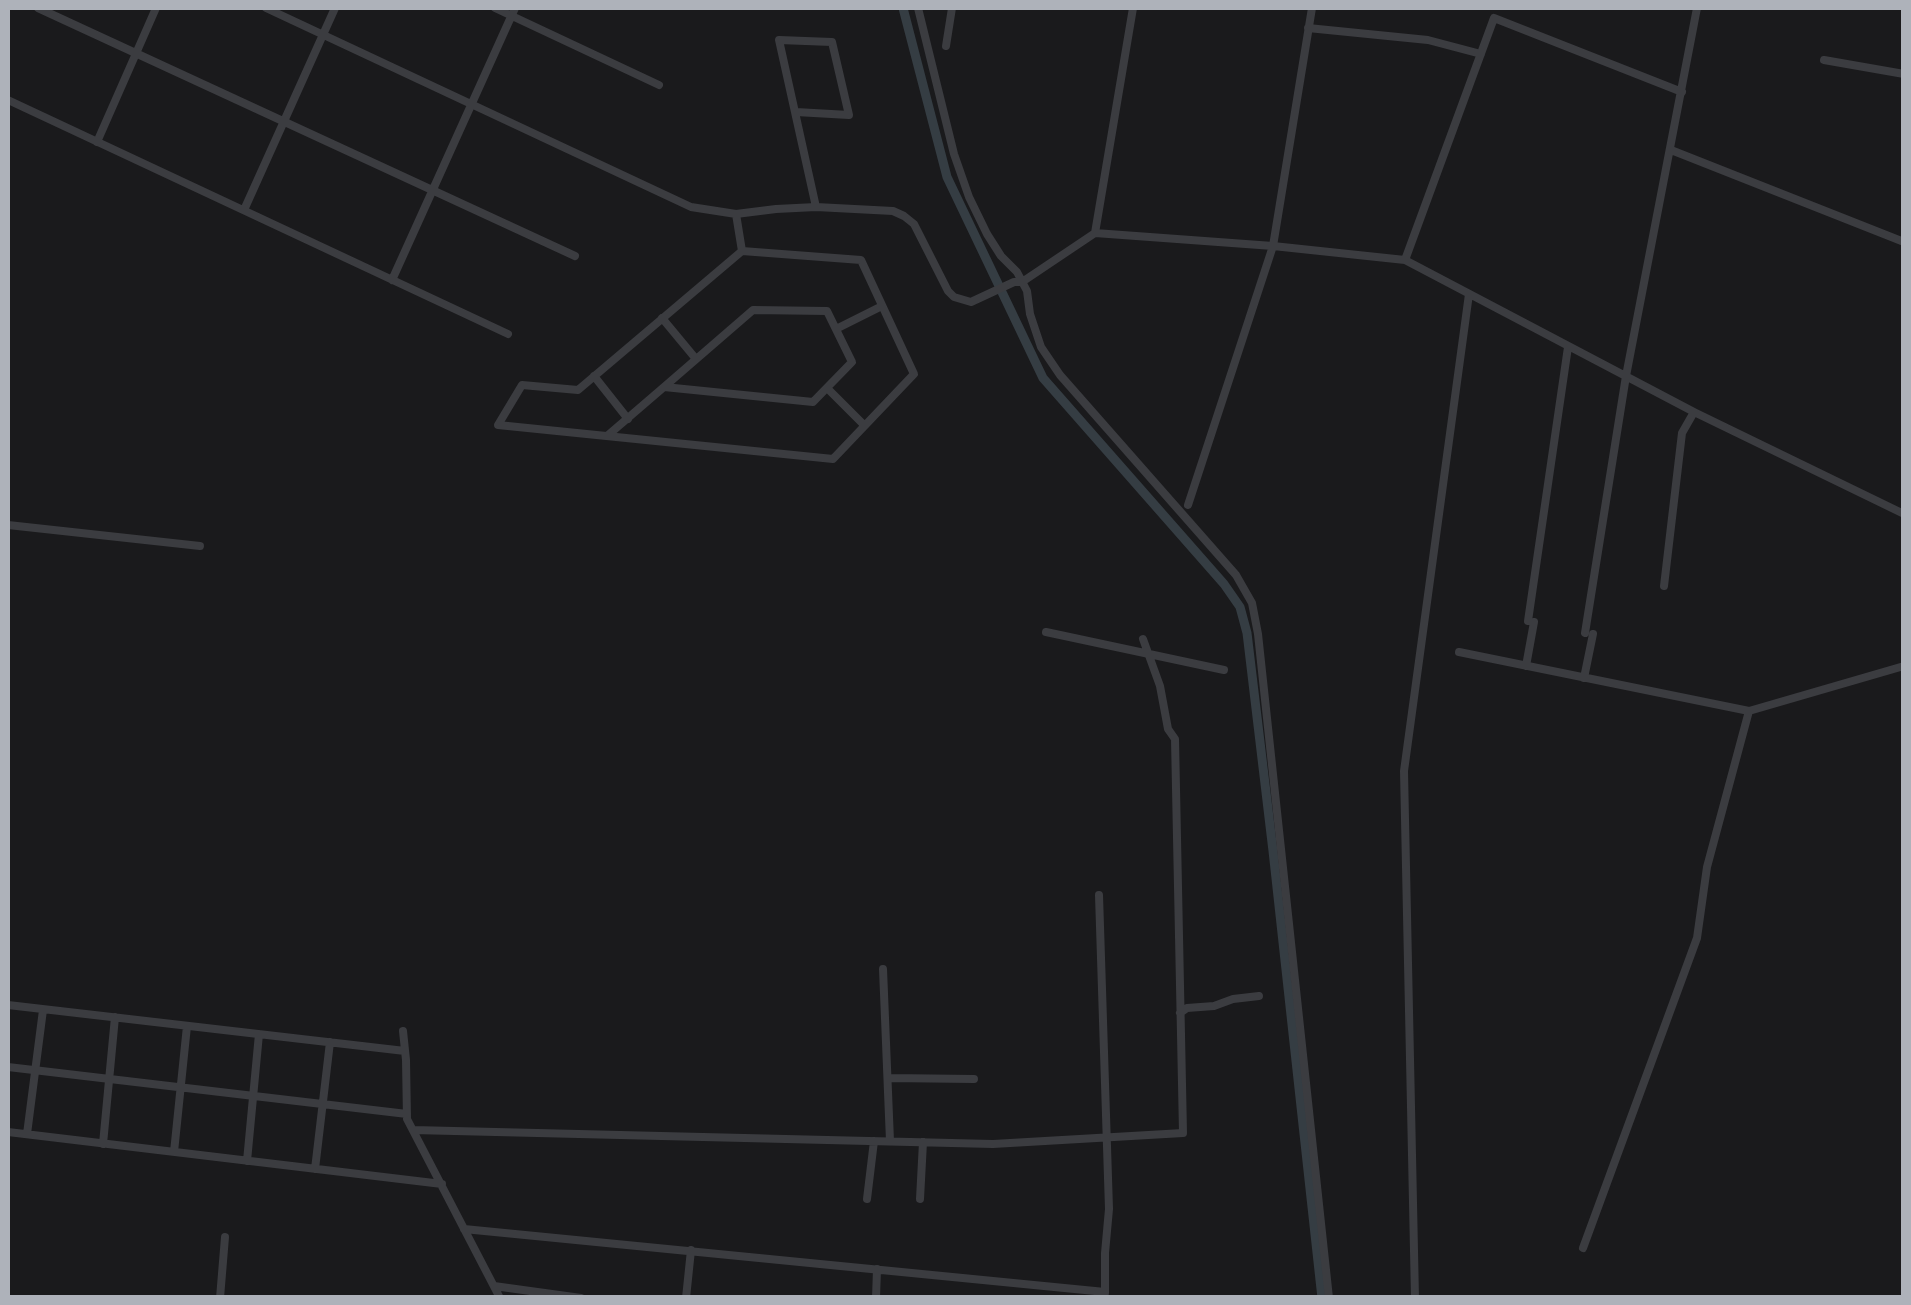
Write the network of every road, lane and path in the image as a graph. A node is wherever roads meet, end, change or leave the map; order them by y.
1 (38, 8) edge
2 (156, 8) edge
3 (266, 8) edge
4 (335, 8) edge
5 (495, 8) edge
6 (918, 8) edge
7 (952, 8) edge
8 (1133, 8) edge
9 (1312, 8) edge
10 (1697, 8) edge
11 (514, 12) edge
12 (1308, 28) junction
13 (323, 34) junction
14 (946, 46) dead end
15 (136, 53) junction
16 (1482, 54) junction
17 (1824, 60) dead end
18 (1904, 74) edge
19 (659, 85) dead end
20 (1682, 92) junction
21 (8, 100) edge
22 (472, 104) junction
23 (796, 112) junction
24 (284, 122) junction
25 (96, 142) junction
26 (1671, 150) junction
27 (433, 190) junction
28 (816, 207) junction
29 (244, 210) junction
30 (736, 214) junction
31 (1095, 233) junction
32 (1904, 242) edge
33 (1272, 246) junction
34 (742, 251) junction
35 (574, 256) dead end
36 (1406, 260) junction
37 (392, 280) junction
38 (1018, 282) junction
39 (1468, 294) junction
40 (882, 306) junction
41 (662, 318) junction
42 (836, 329) junction
43 (508, 334) dead end
44 (1568, 347) junction
45 (696, 359) junction
46 (594, 376) junction
47 (1626, 376) junction
48 (664, 388) junction
49 (827, 388) junction
50 (1694, 412) junction
51 (628, 419) junction
52 (864, 425) junction
53 (607, 436) junction
54 (1188, 504) dead end
55 (1904, 514) edge
56 (8, 524) edge
57 (200, 546) dead end
58 (1664, 586) dead end
59 (1046, 632) dead end
60 (1144, 639) dead end
61 (1459, 652) dead end
62 (1149, 655) junction
63 (1526, 666) junction
64 (1904, 666) edge
65 (1224, 670) dead end
66 (1584, 678) junction
67 (1749, 711) junction
68 (1100, 896) dead end
69 (884, 970) dead end
70 (1259, 996) dead end
71 (8, 1006) edge
72 (43, 1010) junction
73 (1180, 1013) junction
74 (115, 1017) junction
75 (187, 1026) junction
76 (403, 1031) dead end
77 (259, 1034) junction
78 (330, 1042) junction
79 (405, 1051) junction
80 (8, 1068) edge
81 (36, 1070) junction
82 (888, 1078) junction
83 (974, 1078) dead end
84 (110, 1079) junction
85 (182, 1087) junction
86 (252, 1096) junction
87 (322, 1105) junction
88 (407, 1114) junction
89 (413, 1130) junction
90 (8, 1132) edge
91 (28, 1134) junction
92 (1107, 1137) junction
93 (874, 1141) junction
94 (890, 1142) junction
95 (924, 1142) junction
96 (104, 1144) junction
97 (174, 1152) junction
98 (247, 1161) junction
99 (314, 1169) junction
100 (442, 1184) junction
101 (867, 1199) dead end
102 (920, 1199) dead end
103 (464, 1229) junction
104 (225, 1237) dead end
105 (1584, 1248) dead end
106 (691, 1250) junction
107 (877, 1269) junction
108 (494, 1286) junction
109 (1105, 1295) edge
110 (220, 1298) edge
111 (500, 1298) edge
112 (581, 1298) edge
113 (686, 1298) edge
114 (876, 1298) edge
115 (1329, 1298) edge
116 (1415, 1298) edge

1 - 15 street
2 - 15 street
3 - 13 street
4 - 13 street
5 - 11 street
6 - 38 street
7 - 14 street
8 - 31 street
9 - 12 street
10 - 20 street
11 - 19 street
11 - 22 street
12 - 16 street
12 - 33 street
13 - 22 street
13 - 24 street
15 - 24 street
15 - 25 street
16 - 20 street
16 - 36 street
17 - 18 street
20 - 26 street
21 - 25 street
22 - 27 street
22 - 30 street
23 - 23 street
23 - 28 street
24 - 27 street
24 - 29 street
25 - 29 street
26 - 32 street
26 - 47 street
27 - 35 street
27 - 37 street
28 - 30 street
28 - 38 street
29 - 37 street
30 - 34 street
31 - 33 street
31 - 38 street
33 - 36 street
33 - 54 street
34 - 40 street
34 - 41 street
36 - 39 street
37 - 43 street
38 - 115 street
39 - 44 street
39 - 116 street
40 - 42 street
40 - 52 street
41 - 45 street
41 - 46 street
42 - 45 street
42 - 49 street
44 - 47 street
44 - 63 street
45 - 48 street
46 - 51 street
46 - 53 street
47 - 50 street
47 - 66 street
48 - 49 street
48 - 51 street
49 - 52 street
50 - 55 street
50 - 58 street
51 - 53 street
52 - 53 street
56 - 57 street
59 - 62 street
60 - 62 street
61 - 63 street
62 - 65 street
62 - 73 street
63 - 66 street
64 - 67 street
66 - 67 street
67 - 105 street
68 - 92 street
69 - 82 street
70 - 73 street
71 - 72 street
72 - 74 street
72 - 81 street
73 - 92 street
74 - 75 street
74 - 84 street
75 - 77 street
75 - 85 street
76 - 79 street
77 - 78 street
77 - 86 street
78 - 79 street
78 - 87 street
79 - 88 street
80 - 81 street
81 - 84 street
81 - 91 street
82 - 83 street
82 - 94 street
84 - 85 street
84 - 96 street
85 - 86 street
85 - 97 street
86 - 87 street
86 - 98 street
87 - 88 street
87 - 99 street
88 - 89 street
89 - 93 street
89 - 100 street
90 - 91 street
91 - 96 street
92 - 95 street
92 - 109 street
93 - 94 street
93 - 101 street
94 - 95 street
95 - 102 street
96 - 97 street
97 - 98 street
98 - 99 street
99 - 100 street
100 - 103 street
103 - 106 street
103 - 108 street
104 - 110 street
106 - 107 street
106 - 113 street
107 - 109 street
107 - 114 street
108 - 111 street
108 - 112 street

